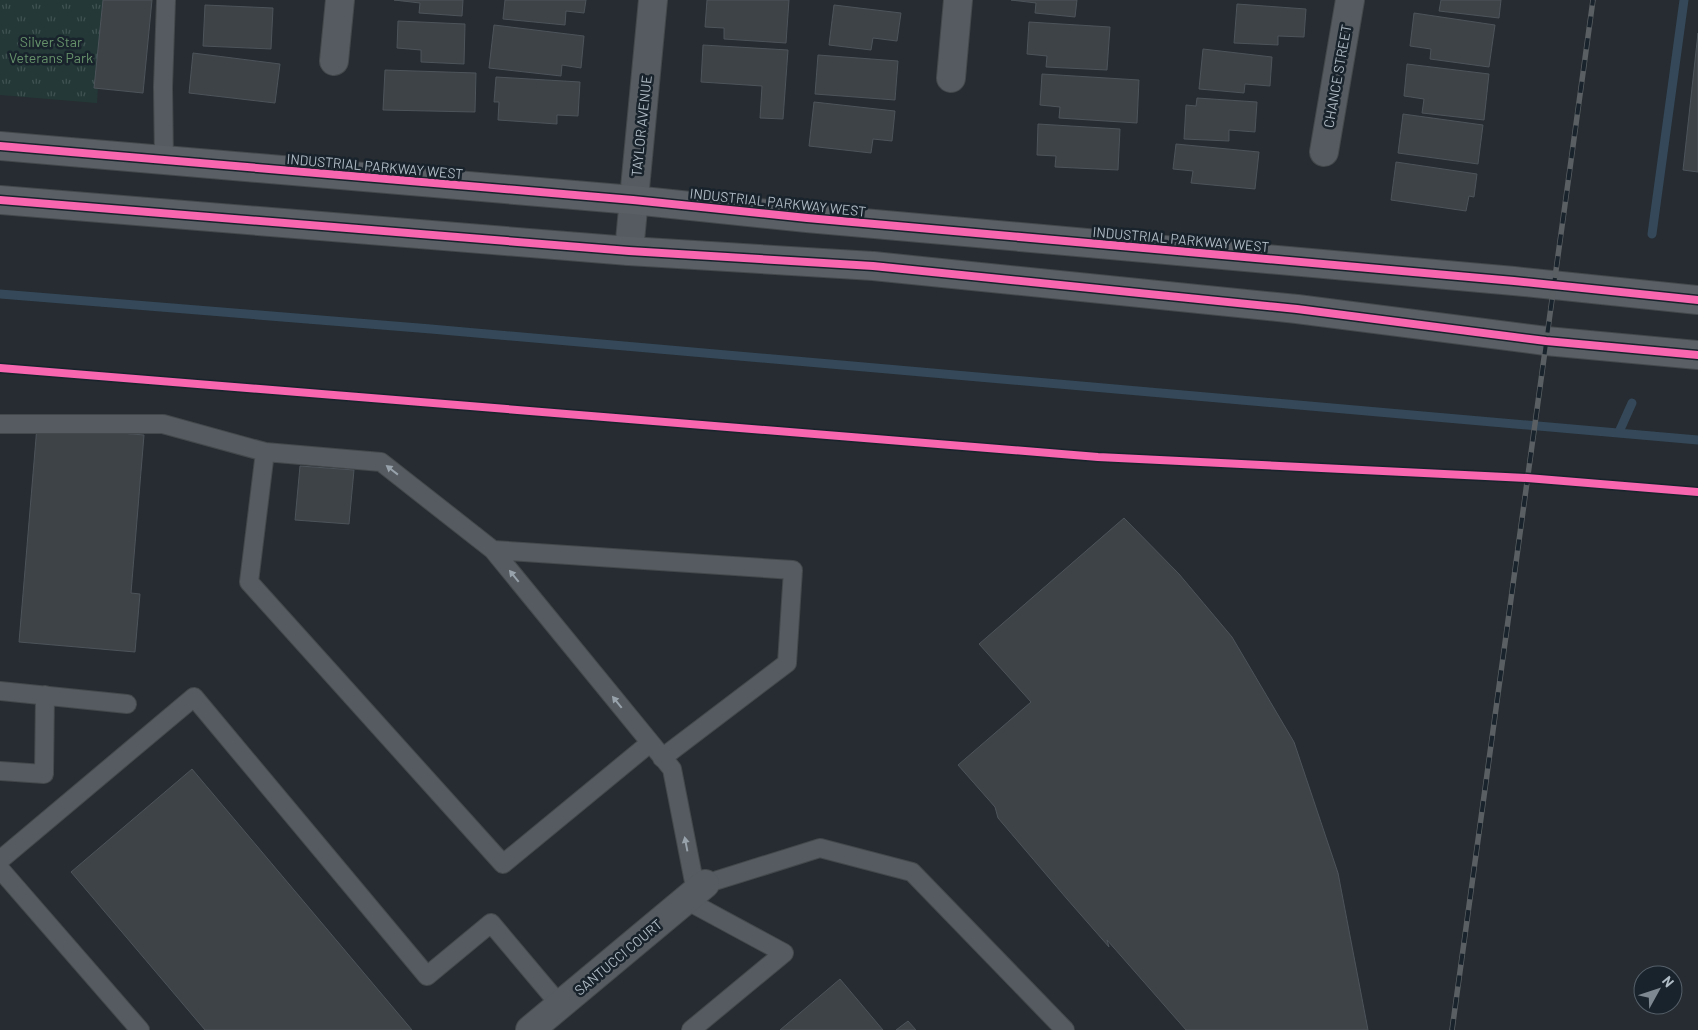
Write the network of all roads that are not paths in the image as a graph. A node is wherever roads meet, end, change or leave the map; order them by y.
1 (166, 0) edge
2 (340, 0) edge
3 (653, 0) edge
4 (958, 0) edge
5 (1350, 0) edge
6 (334, 61) dead end
7 (951, 78) dead end
8 (0, 146) edge
9 (1324, 152) dead end
10 (164, 160) junction
11 (0, 200) edge
12 (633, 200) junction
13 (628, 251) junction
14 (1698, 300) edge
15 (1698, 355) edge
16 (0, 424) edge
17 (265, 452) junction
18 (493, 550) junction
19 (0, 691) edge
20 (45, 695) junction
21 (127, 704) dead end
22 (650, 743) junction
23 (662, 758) junction
24 (0, 771) edge
25 (0, 860) edge
26 (0, 869) edge
27 (696, 892) junction
28 (560, 1006) junction
29 (140, 1030) edge
30 (530, 1030) edge
31 (691, 1030) edge
32 (1065, 1030) edge

1 - 10 lane
2 - 6 street
3 - 12 street, TAYLOR AVENUE
4 - 7 street
5 - 9 street, CHANCE STREET
8 - 10 main road, INDUSTRIAL PARKWAY WEST
10 - 12 main road, INDUSTRIAL PARKWAY WEST
11 - 13 main road
12 - 13 street, TAYLOR AVENUE
12 - 14 main road, INDUSTRIAL PARKWAY WEST
13 - 15 main road
16 - 17 lane
18 -> 17 lane
17 - 22 lane
22 -> 18 lane
18 - 23 lane
19 - 20 lane
20 - 21 lane
20 - 24 lane
22 - 23 lane
27 -> 23 lane
25 - 28 lane
26 - 29 lane
27 - 28 street, SANTUCCI COURT
27 - 31 lane
27 - 32 lane
28 - 30 street, SANTUCCI COURT

